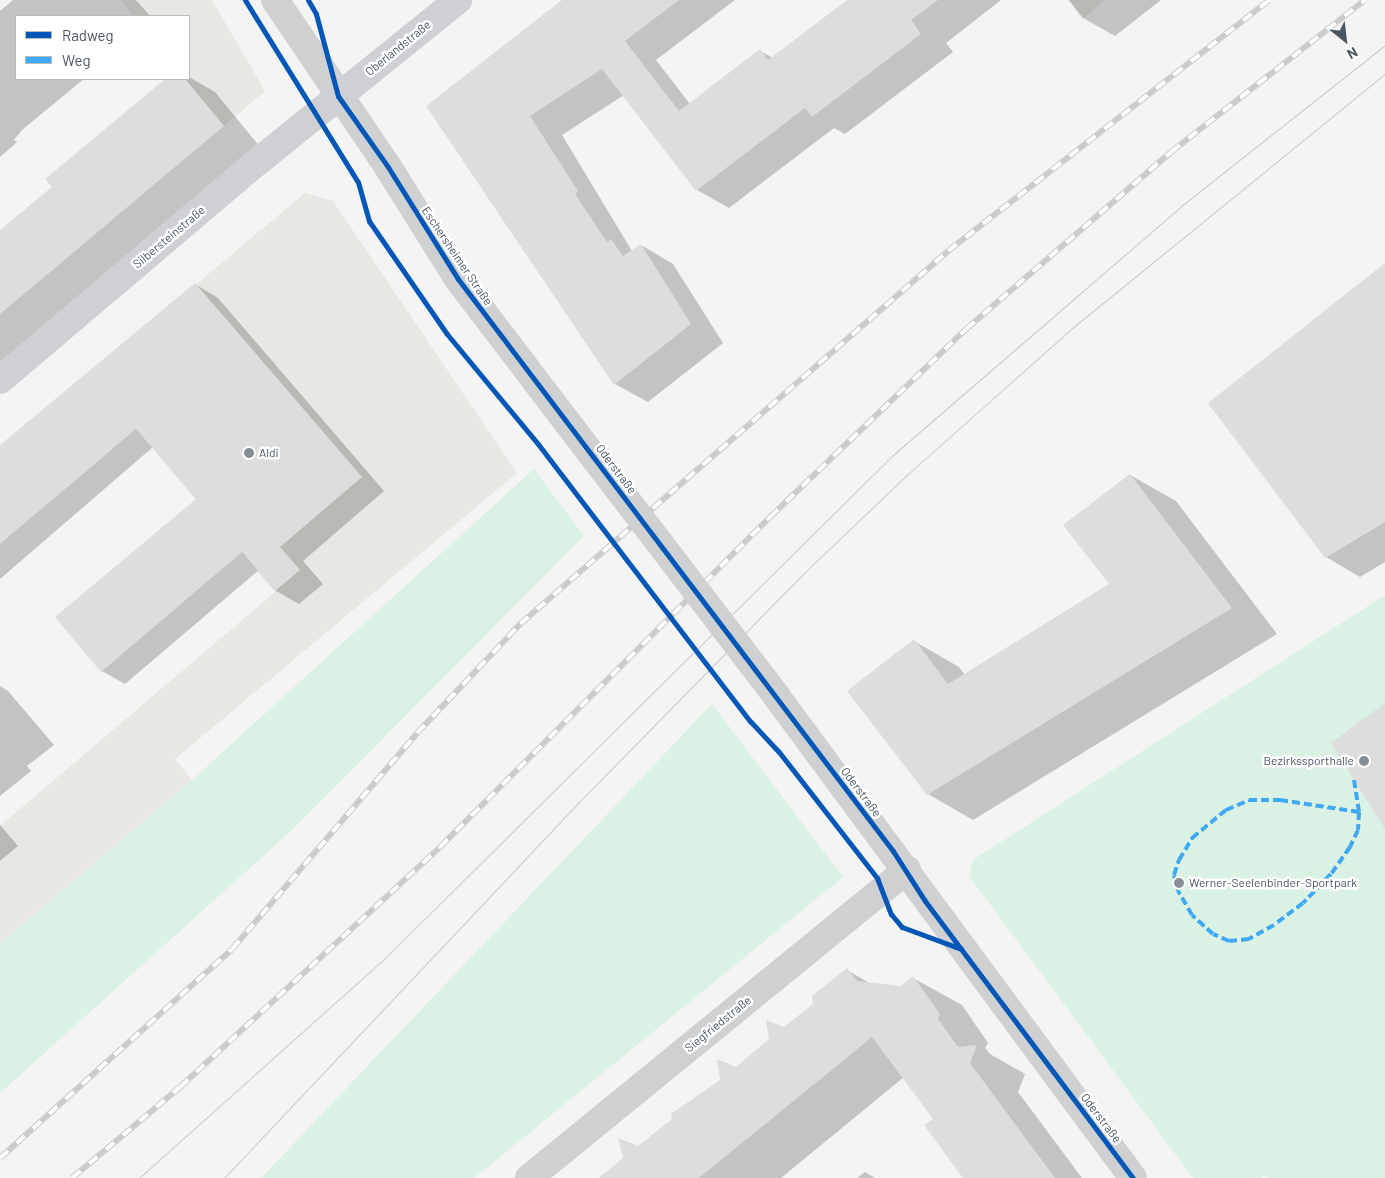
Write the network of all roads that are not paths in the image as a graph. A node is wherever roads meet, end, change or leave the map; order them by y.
1 (275, 0) edge
2 (458, 0) edge
3 (338, 96) junction
4 (0, 380) edge
5 (567, 422) joint
6 (907, 870) junction
7 (529, 1178) edge
8 (1133, 1178) edge

1 - 3 street, Eschersheimer Straße
2 - 3 street, Oberlandstraße
3 - 4 street, Silbersteinstraße
3 - 5 street, Eschersheimer Straße
5 - 6 street, Oderstraße, bridge
6 - 7 street, Siegfriedstraße
6 - 8 street, Oderstraße

